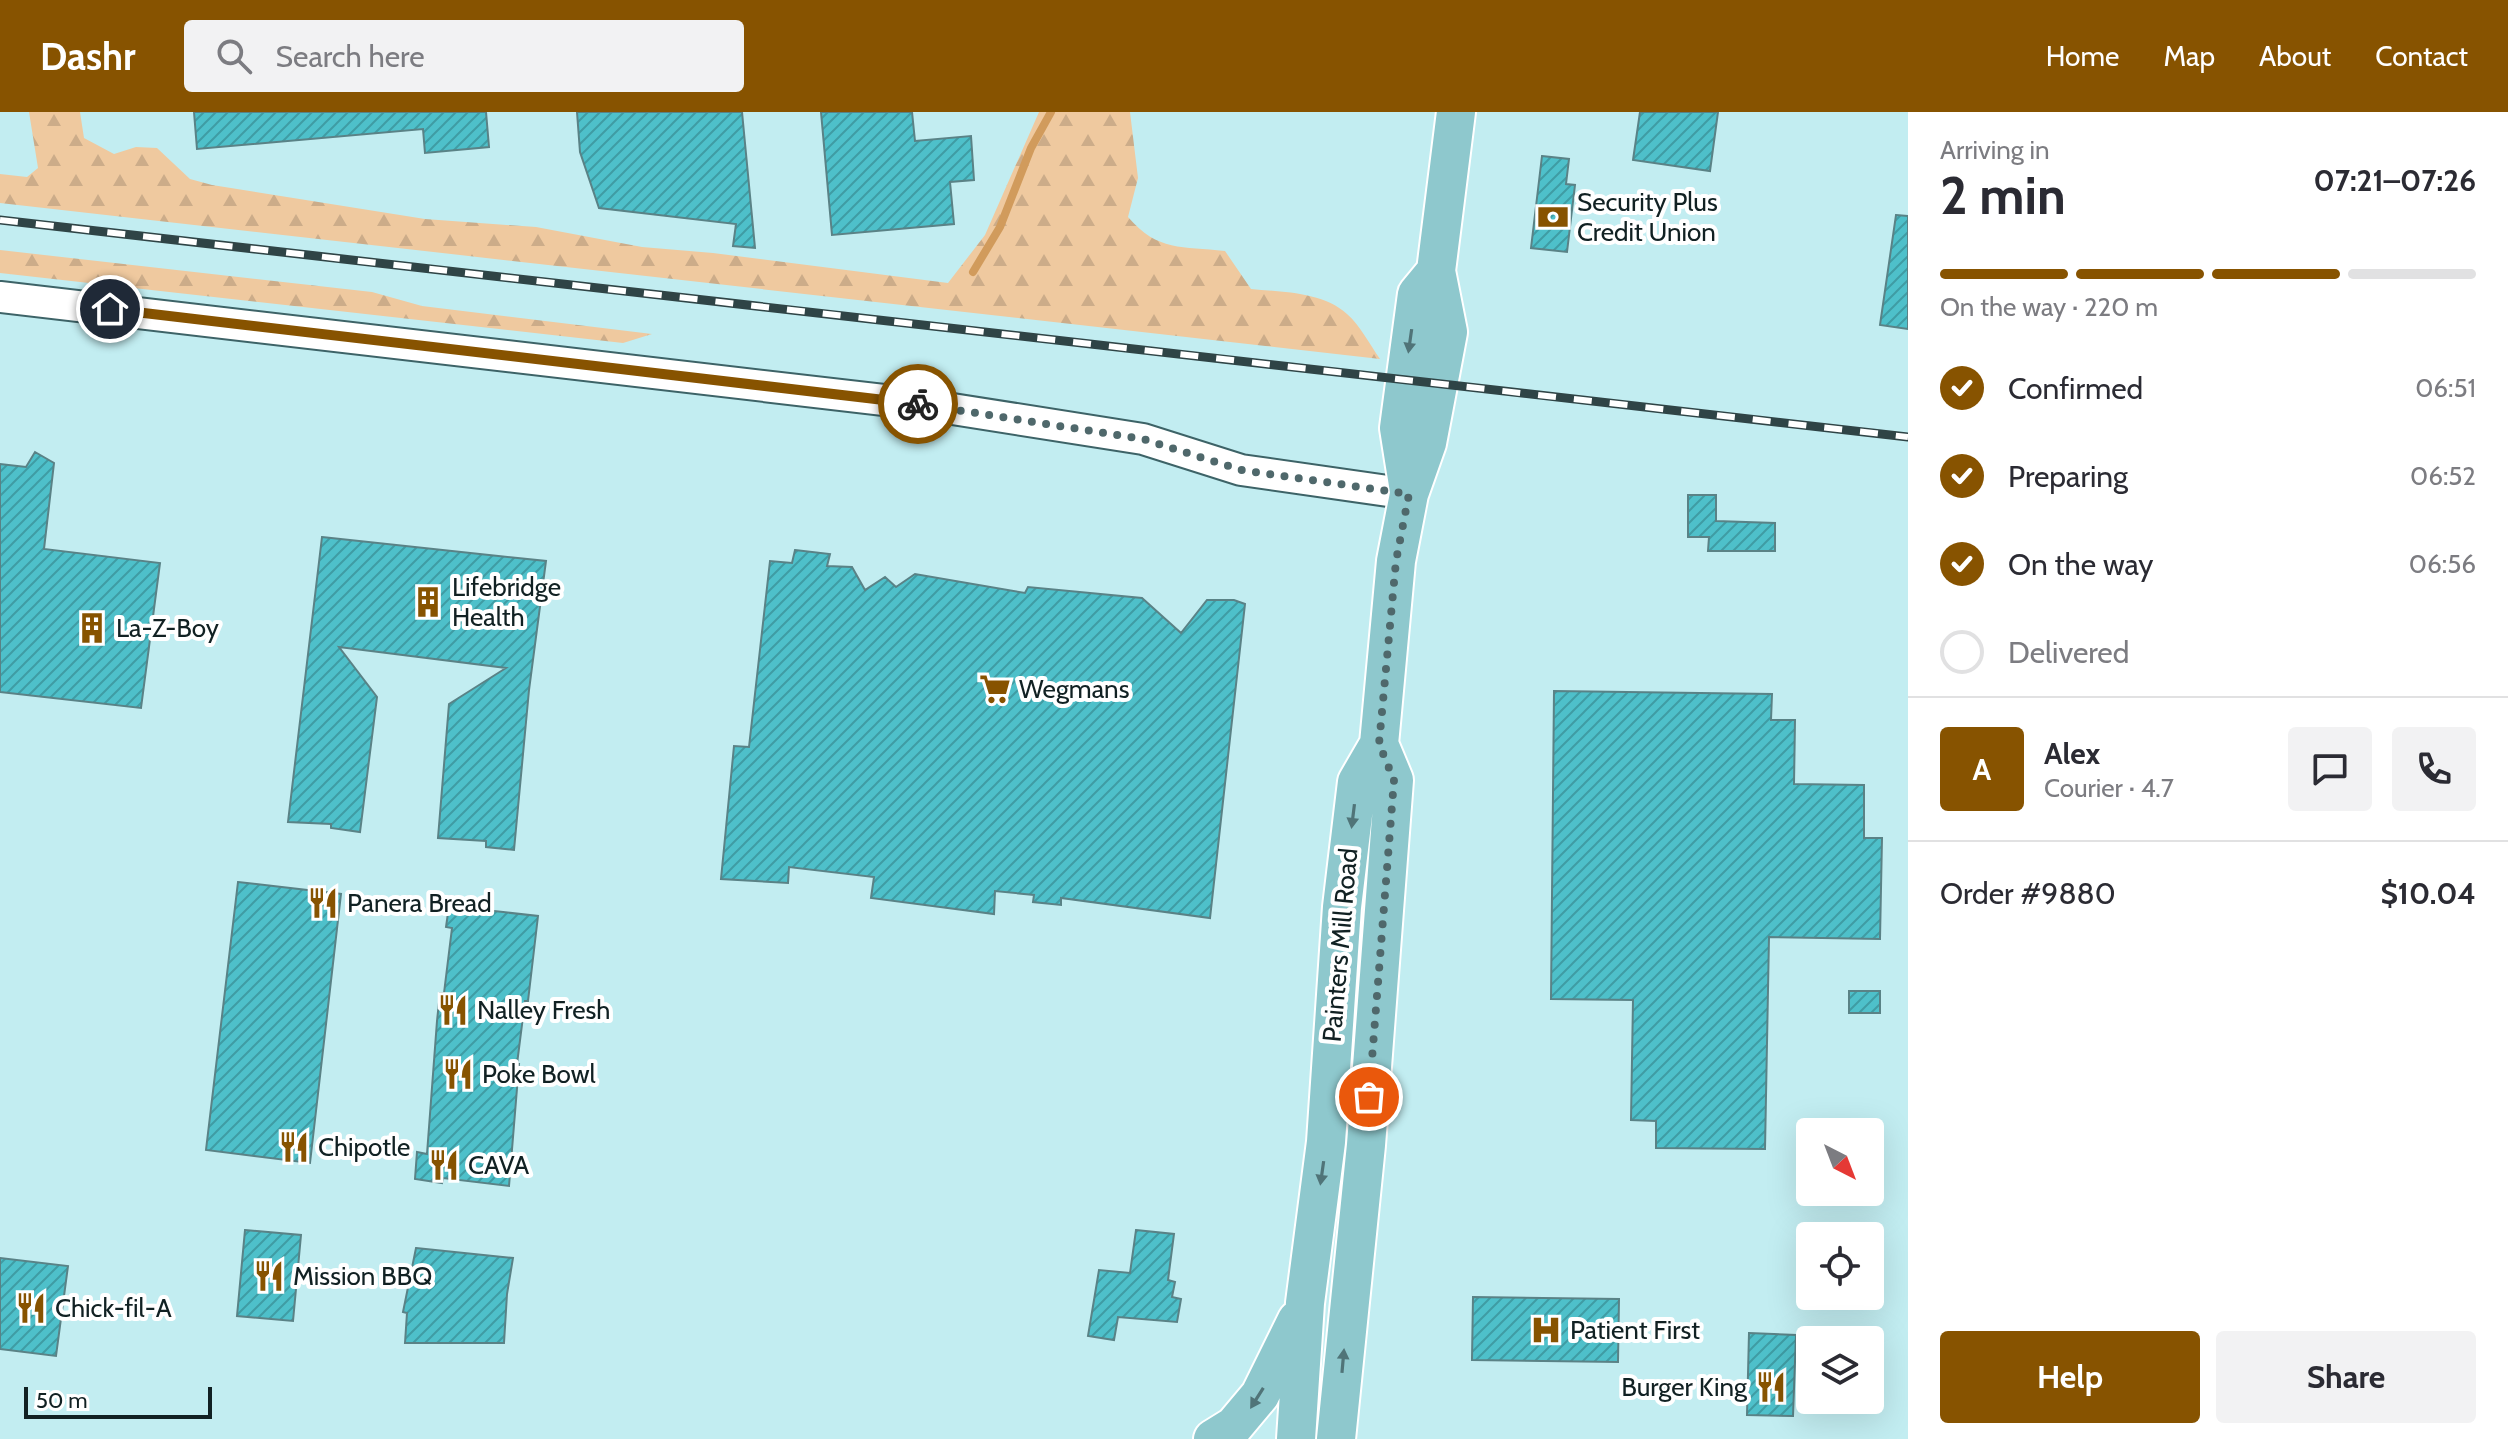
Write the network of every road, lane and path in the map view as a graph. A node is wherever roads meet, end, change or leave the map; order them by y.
1 (1456, 112) edge
2 (0, 297) edge
3 (1409, 494) junction
4 (1379, 744) junction
5 (1305, 1303) junction
6 (1213, 1439) edge
7 (1296, 1439) edge
8 (1336, 1439) edge

1 - 3 main road, Painters Mill Road
2 - 3 street
3 - 4 main road, Painters Mill Road
4 -> 5 main road, Painters Mill Road
8 -> 4 main road, Painters Mill Road
5 -> 6 main road
5 - 7 main road, Painters Mill Road

